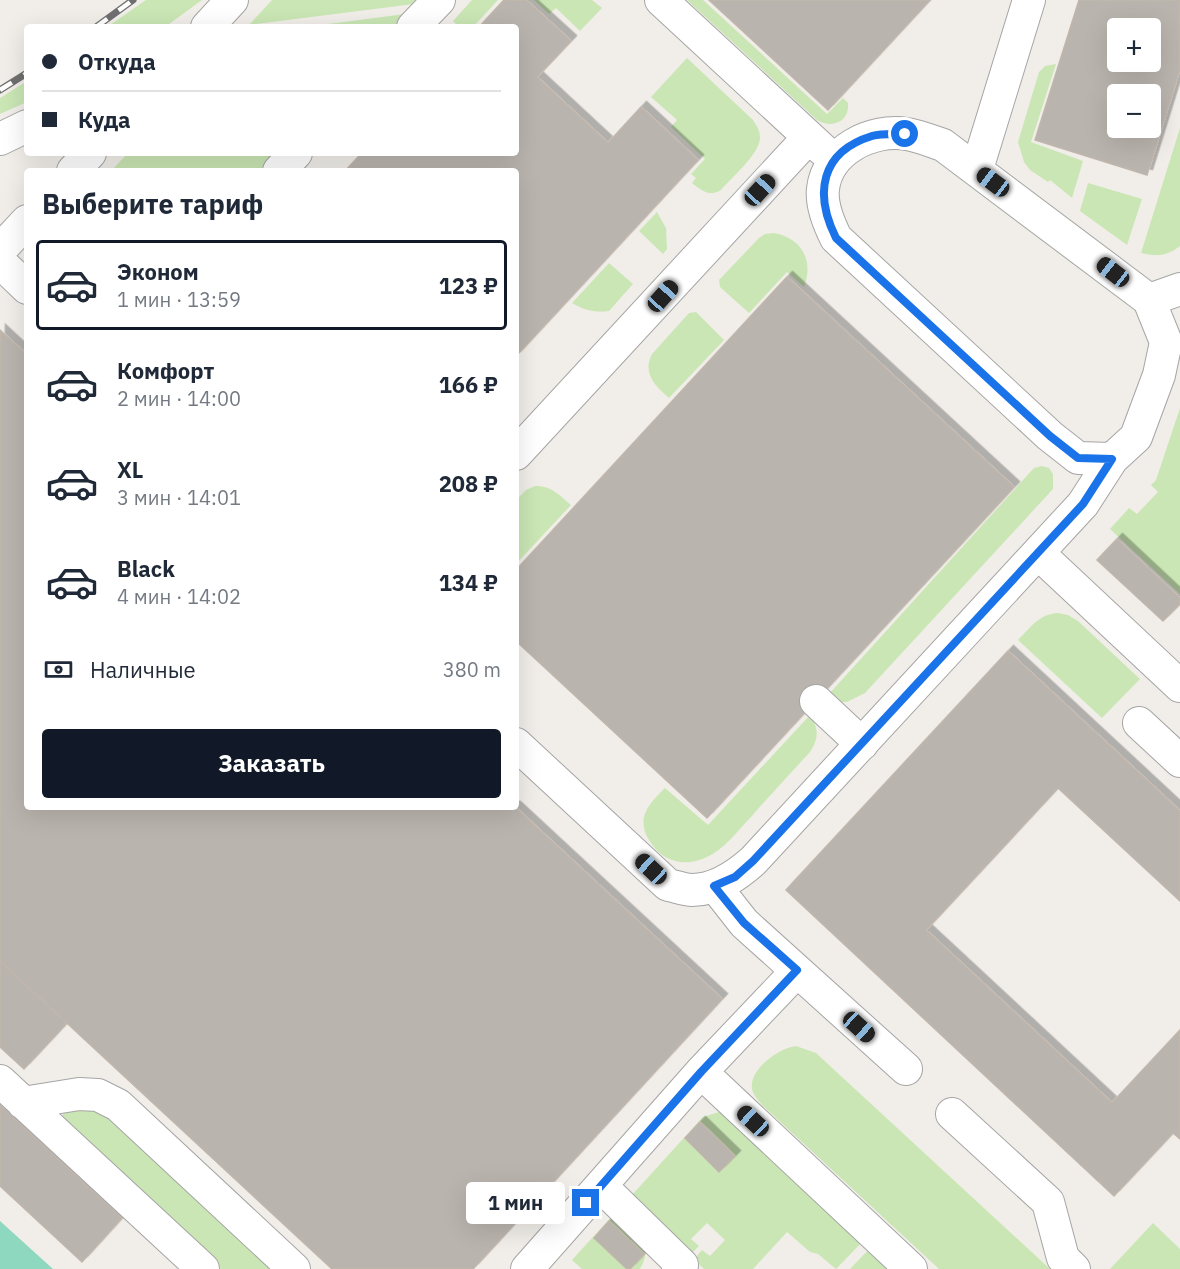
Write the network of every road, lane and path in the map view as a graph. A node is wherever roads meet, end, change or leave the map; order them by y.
1 (232, 0) edge
2 (439, 0) edge
3 (661, 0) edge
4 (1020, 5) edge
5 (210, 24) edge
6 (416, 24) edge
7 (24, 127) edge
8 (809, 137) junction
9 (0, 139) edge
10 (87, 156) edge
11 (293, 156) edge
12 (835, 161) junction
13 (76, 168) edge
14 (282, 168) edge
15 (977, 169) junction
16 (24, 224) edge
17 (0, 250) edge
18 (0, 262) edge
19 (24, 285) edge
20 (1180, 289) edge
21 (1149, 300) junction
22 (519, 451) edge
23 (1112, 459) junction
24 (1038, 553) junction
25 (1179, 682) edge
26 (816, 701) dead end
27 (1139, 723) dead end
28 (862, 744) junction
29 (519, 747) edge
30 (1180, 761) edge
31 (714, 886) junction
32 (797, 970) junction
33 (906, 1069) dead end
34 (701, 1072) junction
35 (0, 1081) edge
36 (23, 1103) junction
37 (952, 1114) dead end
38 (601, 1186) junction
39 (203, 1269) edge
40 (294, 1269) edge
41 (527, 1269) edge
42 (678, 1269) edge
43 (911, 1269) edge
44 (1074, 1269) edge

1 - 5 lane
2 - 6 lane
3 - 8 lane
4 - 15 lane
7 - 9 lane
8 - 12 lane
8 - 22 lane
10 - 13 lane
11 - 14 lane
12 - 15 lane
12 - 23 lane
15 - 21 lane
16 - 17 lane
18 - 19 lane
20 - 21 lane
21 - 23 lane
23 - 24 lane
24 - 25 lane
24 - 28 lane
26 - 28 lane
27 - 30 lane
28 - 31 lane
29 - 31 lane
31 - 32 lane
32 - 33 lane
32 - 34 lane
34 - 38 lane
34 - 43 lane
35 - 36 lane
36 - 39 lane
36 - 40 lane
37 - 44 lane
38 - 41 lane
38 - 42 lane

